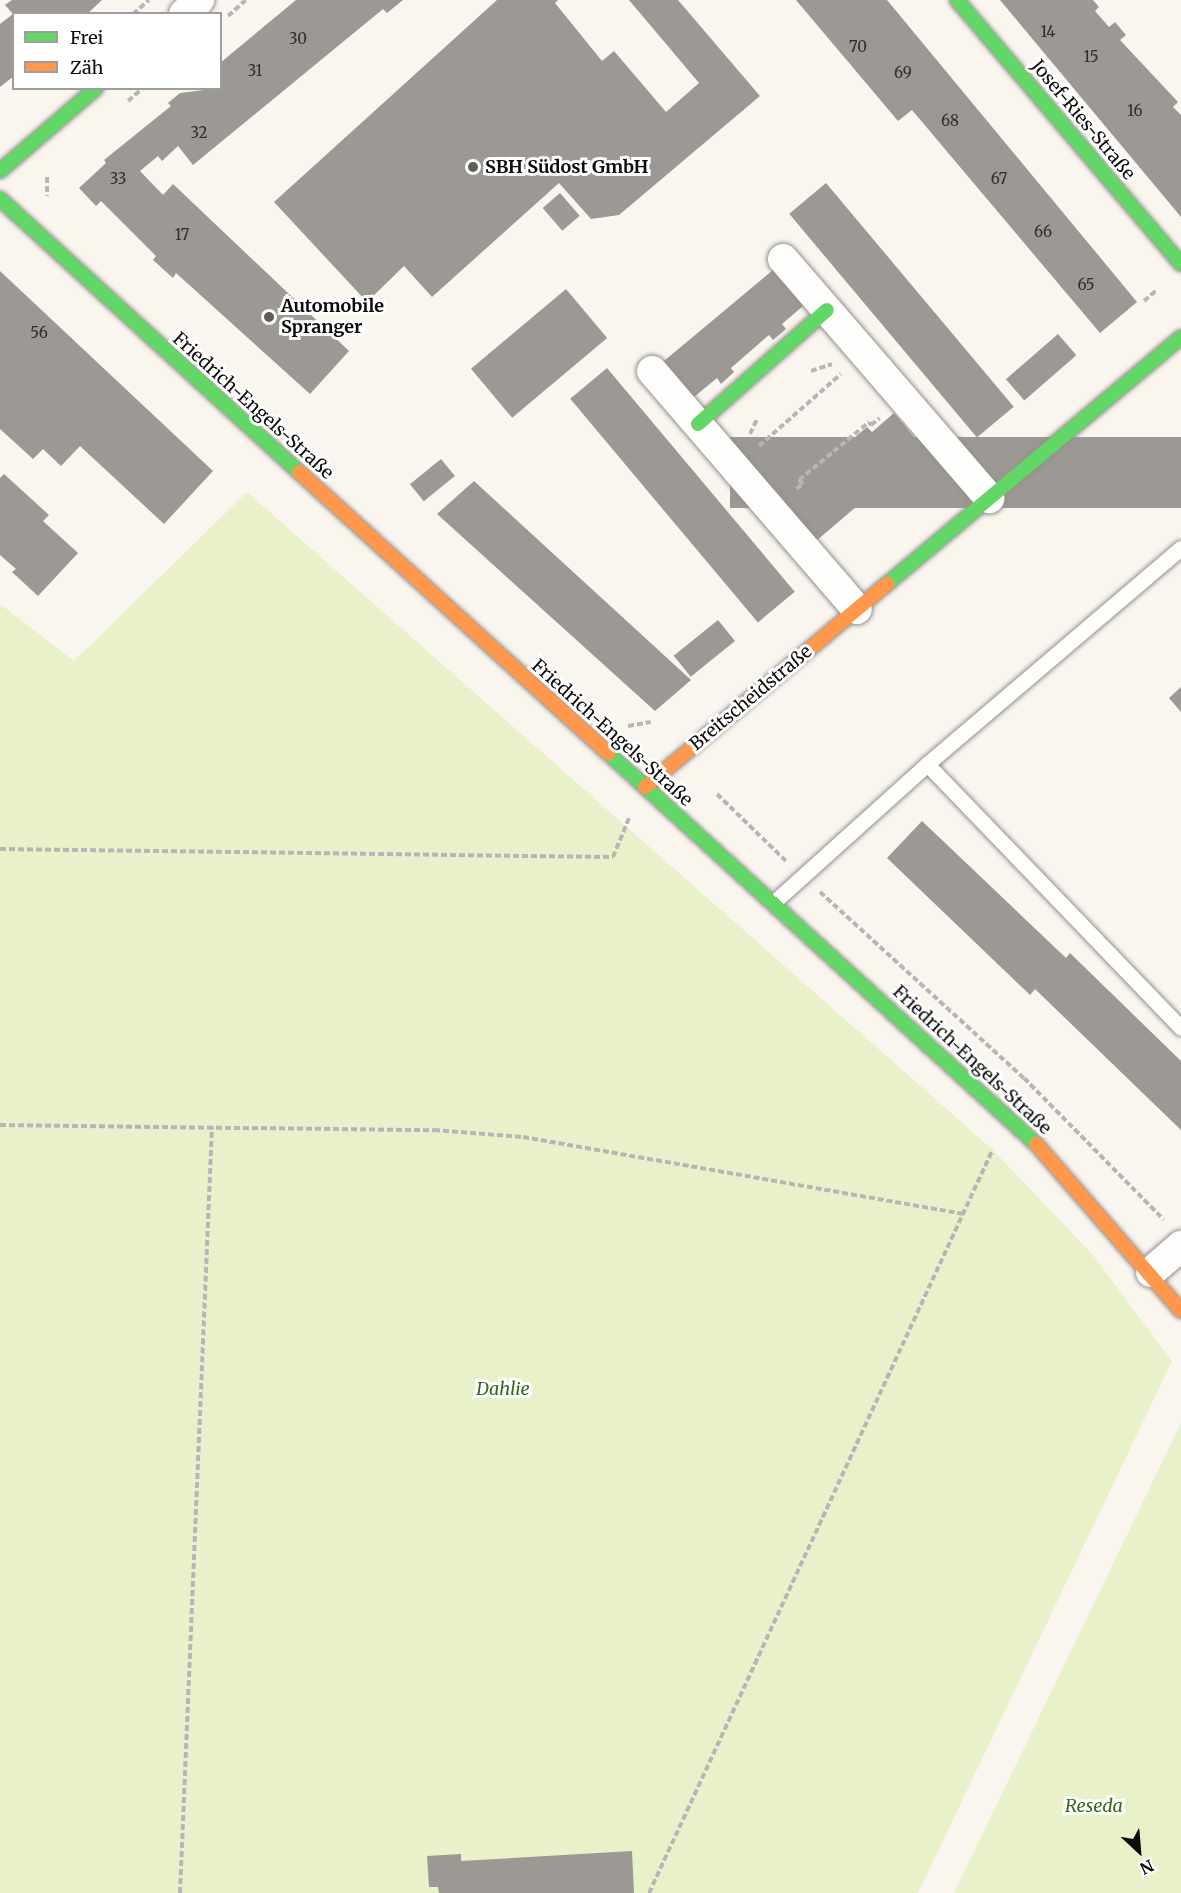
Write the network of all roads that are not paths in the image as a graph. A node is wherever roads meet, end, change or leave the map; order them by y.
1 (200, 0) edge
2 (957, 0) edge
3 (186, 12) edge
4 (94, 90) edge
5 (0, 171) edge
6 (0, 199) edge
7 (783, 259) dead end
8 (1181, 264) edge
9 (827, 310) junction
10 (1181, 337) edge
11 (652, 371) dead end
12 (698, 424) junction
13 (989, 498) junction
14 (1181, 548) edge
15 (857, 609) junction
16 (927, 764) junction
17 (645, 788) junction
18 (774, 902) junction
19 (1181, 1028) edge
20 (1175, 1237) edge
21 (1151, 1272) junction
22 (1181, 1311) edge

1 - 3 street
2 - 8 street, Josef-Ries-Straße
4 - 5 street
6 - 17 street, Friedrich-Engels-Straße
7 - 9 street
9 - 12 street
9 - 13 street
10 - 13 street, Breitscheidstraße
11 - 12 street
12 - 15 street
13 - 15 street, Breitscheidstraße
14 - 16 lane
15 - 17 street, Breitscheidstraße
16 - 18 lane
16 - 19 lane
17 - 18 street, Friedrich-Engels-Straße
18 - 21 street, Friedrich-Engels-Straße
20 - 21 street
21 - 22 street, Friedrich-Engels-Straße

